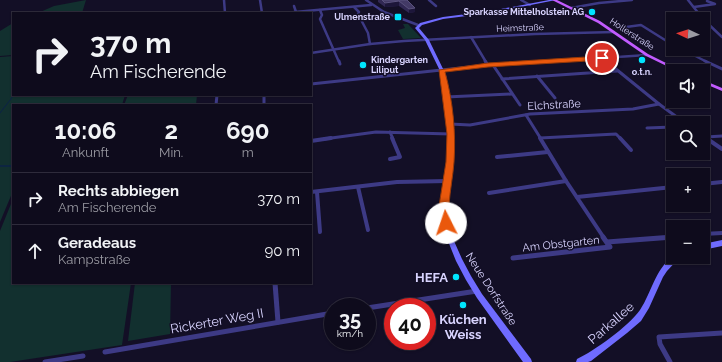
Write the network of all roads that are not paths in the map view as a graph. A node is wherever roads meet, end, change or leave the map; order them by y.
1 (224, 0) edge
2 (260, 0) edge
3 (366, 0) edge
4 (429, 0) edge
5 (522, 0) edge
6 (554, 0) edge
7 (595, 0) edge
8 (632, 0) edge
9 (688, 0) edge
10 (707, 1) dead end
11 (599, 3) junction
12 (371, 5) junction
13 (530, 5) junction
14 (294, 6) dead end
15 (436, 6) dead end
16 (354, 7) junction
17 (694, 7) junction
18 (571, 8) junction
19 (320, 10) junction
20 (225, 12) edge
21 (262, 12) edge
22 (296, 12) joint
23 (698, 12) edge
24 (418, 25) junction
25 (626, 26) dead end
26 (710, 27) edge
27 (614, 32) junction
28 (471, 37) junction
29 (722, 37) edge
30 (427, 40) junction
31 (666, 41) edge
32 (370, 44) junction
33 (335, 50) junction
34 (312, 53) edge
35 (647, 55) junction
36 (696, 56) edge
37 (602, 58) junction
38 (340, 64) dead end
39 (666, 64) edge
40 (488, 65) junction
41 (493, 65) junction
42 (722, 69) edge
43 (442, 71) junction
44 (617, 71) junction
45 (537, 76) junction
46 (502, 79) junction
47 (312, 84) edge
48 (710, 84) edge
49 (722, 90) edge
50 (512, 94) junction
51 (446, 97) junction
52 (555, 98) dead end
53 (659, 104) junction
54 (520, 105) dead end
55 (526, 115) junction
56 (675, 116) edge
57 (450, 124) junction
58 (666, 127) edge
59 (647, 128) dead end
60 (390, 132) junction
61 (451, 134) junction
62 (722, 136) edge
63 (710, 137) edge
64 (540, 138) junction
65 (710, 141) edge
66 (312, 142) edge
67 (722, 149) edge
68 (631, 150) dead end
69 (548, 152) junction
70 (497, 157) dead end
71 (390, 159) dead end
72 (448, 181) junction
73 (566, 181) junction
74 (722, 182) edge
75 (710, 183) edge
76 (358, 186) junction
77 (666, 188) edge
78 (312, 192) edge
79 (317, 192) junction
80 (489, 193) dead end
81 (577, 197) junction
82 (368, 230) dead end
83 (320, 232) dead end
84 (722, 233) edge
85 (710, 234) edge
86 (666, 238) edge
87 (607, 242) junction
88 (722, 243) edge
89 (710, 246) edge
90 (513, 258) dead end
91 (668, 264) edge
92 (275, 284) edge
93 (477, 291) junction
94 (376, 307) edge
95 (324, 314) edge
96 (278, 322) junction
97 (722, 333) edge
98 (105, 352) dead end
99 (82, 356) dead end
100 (45, 362) edge
101 (528, 362) edge
102 (580, 362) edge
103 (670, 362) edge

1 - 20 street
2 - 21 street
3 - 12 street
4 - 15 street
5 - 13 street
6 - 13 street
6 - 18 main road, Hollerstraße
7 - 11 street
8 - 11 street
9 - 17 street
10 - 17 street
11 - 18 street
12 - 16 street
12 - 24 street
13 - 24 street
14 - 22 street
16 - 19 street
16 - 32 street
17 - 23 street
18 - 27 main road, Hollerstraße
19 - 22 street
19 - 33 street
24 - 30 street, Neue Dorfstraße
25 - 31 street
26 - 29 street
27 - 28 street, Heimstraße
27 - 35 main road, Hollerstraße
28 - 30 street, Heimstraße
28 - 40 street
30 - 32 street, Heimstraße
30 - 43 street, Neue Dorfstraße
32 - 33 street, Heimstraße
33 - 34 street, Heimstraße
33 - 38 street
35 - 37 street
35 - 39 main road, Hollerstraße
36 - 42 street
37 - 41 street
37 - 44 street
40 - 41 street
40 - 43 street
41 - 46 street
43 - 47 street
43 - 51 street, Neue Dorfstraße
44 - 45 street
44 - 53 street
45 - 46 street
45 - 52 street
46 - 50 street
48 - 49 main road
50 - 51 street
50 - 54 street
51 - 57 street, Neue Dorfstraße
53 - 55 street, Elchstraße
53 - 56 street
55 - 57 street, Elchstraße
55 - 64 street
57 - 61 street, Neue Dorfstraße
58 - 59 street
60 - 61 street
60 - 66 street
60 - 71 street
61 - 72 street, Neue Dorfstraße
62 - 63 street
64 - 68 street
64 - 69 street
65 - 67 street
69 - 70 street
69 - 73 street
72 - 76 street
72 - 93 street, Neue Dorfstraße
73 - 80 street
73 - 81 street
74 - 75 street
76 - 79 street
76 - 82 street
77 - 81 street
78 - 79 street
79 - 83 street
81 - 87 street
84 - 85 street
86 - 87 street, Am Obstgarten
87 - 90 street, Am Obstgarten
88 - 89 street
91 - 102 street, Parkallee
92 - 96 street
93 - 94 street
93 - 101 street, Neue Dorfstraße
95 - 96 street, Rickerter Weg II
96 - 98 street, Rickerter Weg II
97 - 103 street
99 - 100 street

